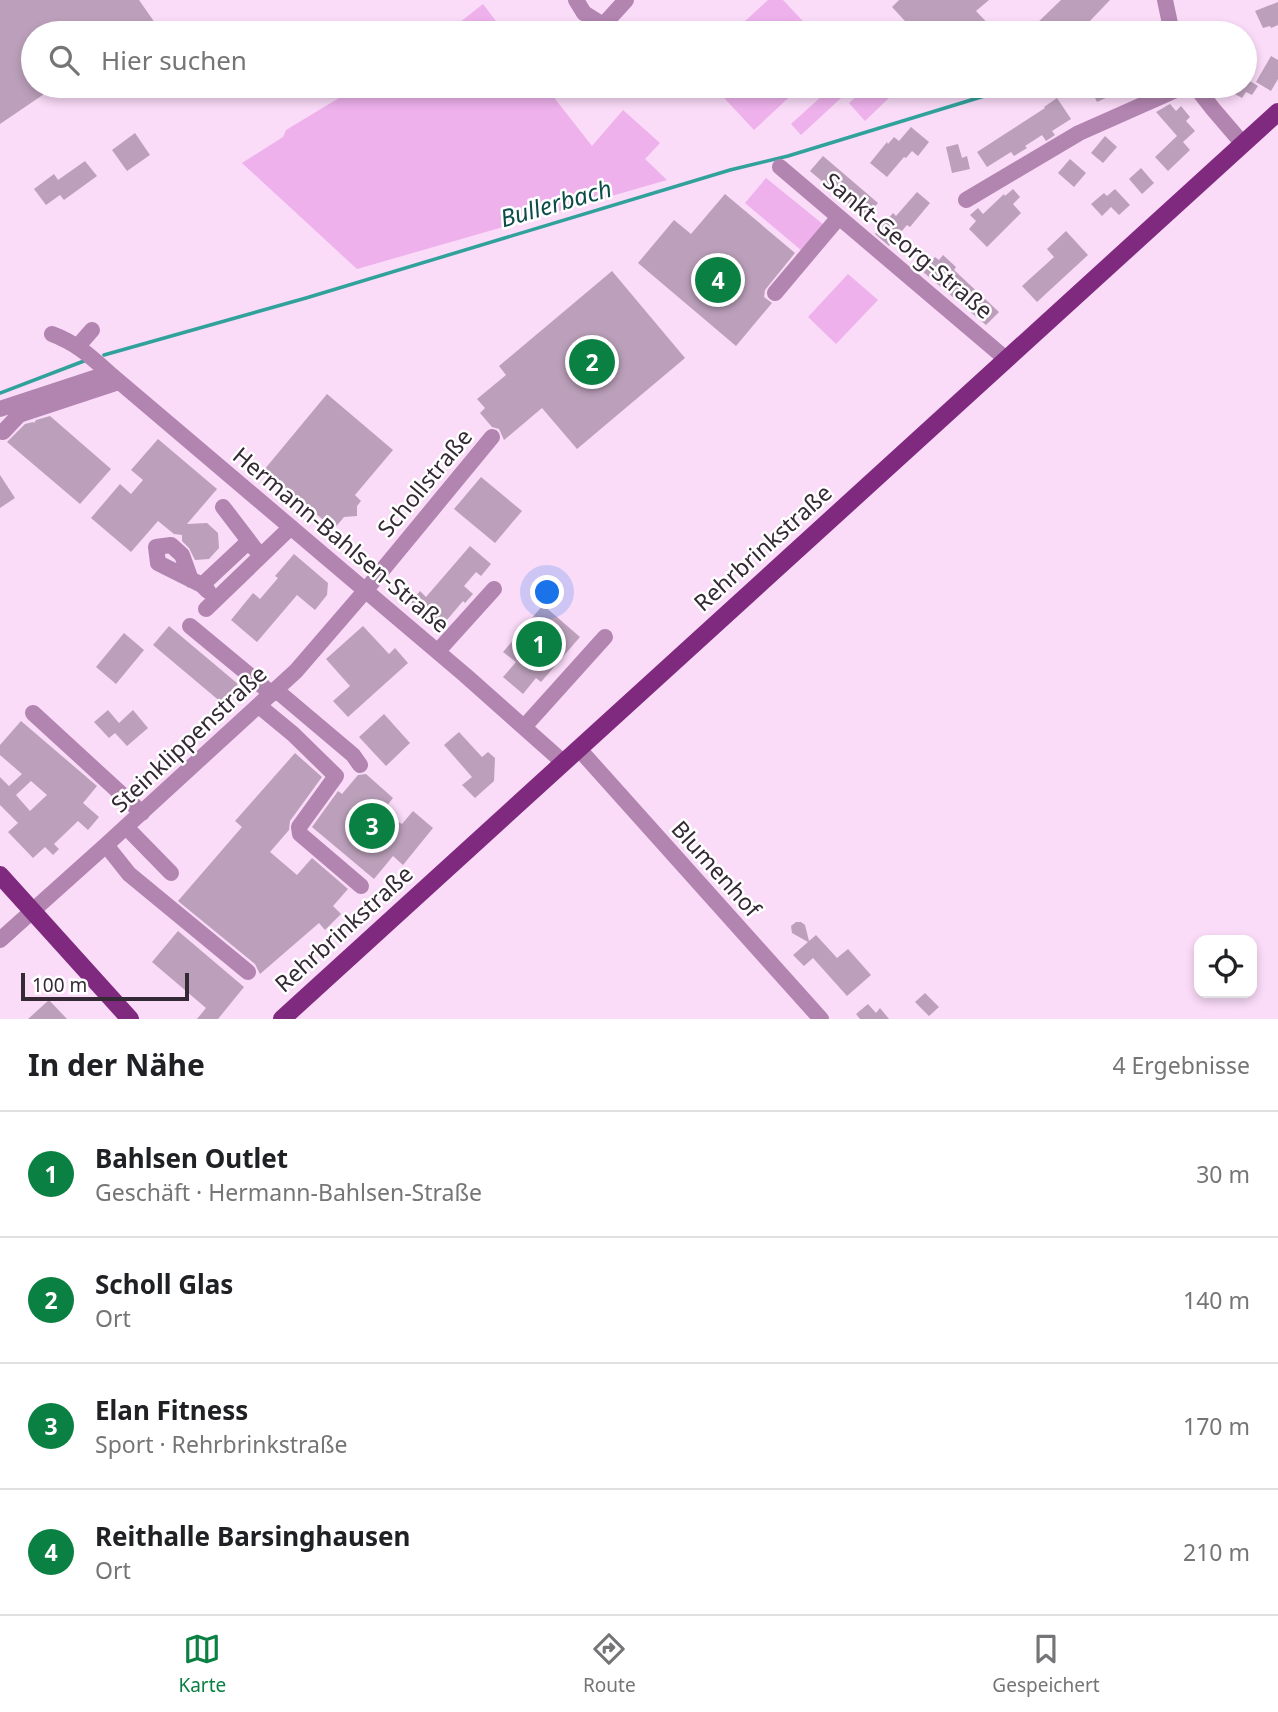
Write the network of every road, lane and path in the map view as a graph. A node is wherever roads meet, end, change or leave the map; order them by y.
1 (576, 0) edge
2 (626, 0) edge
3 (1165, 0) edge
4 (592, 21) edge
5 (607, 21) edge
6 (1169, 21) edge
7 (1158, 98) edge
8 (1204, 98) edge
9 (1278, 112) edge
10 (1243, 144) junction
11 (780, 167) dead end
12 (966, 200) dead end
13 (839, 216) junction
14 (775, 293) dead end
15 (92, 330) dead end
16 (52, 334) dead end
17 (83, 350) junction
18 (1006, 359) junction
19 (114, 377) junction
20 (0, 410) edge
21 (3, 432) dead end
22 (492, 438) dead end
23 (223, 507) dead end
24 (290, 527) junction
25 (248, 542) junction
26 (262, 556) junction
27 (494, 589) dead end
28 (365, 591) junction
29 (190, 626) dead end
30 (605, 637) dead end
31 (438, 651) junction
32 (274, 692) junction
33 (259, 706) junction
34 (33, 713) dead end
35 (524, 727) junction
36 (579, 749) junction
37 (564, 763) junction
38 (360, 765) dead end
39 (142, 813) junction
40 (126, 827) junction
41 (106, 845) junction
42 (171, 873) dead end
43 (0, 875) edge
44 (361, 886) dead end
45 (32, 910) junction
46 (0, 940) edge
47 (248, 972) dead end
48 (130, 1019) edge
49 (282, 1019) edge
50 (821, 1019) edge

1 - 4 street
2 - 5 street
3 - 6 street
7 - 12 street
8 - 10 street
9 - 10 main road, Rehrbrinkstraße
10 - 18 main road, Rehrbrinkstraße
11 - 13 street, Sankt-Georg-Straße
13 - 14 street
13 - 18 street, Sankt-Georg-Straße
15 - 17 street
16 - 17 street, Hermann-Bahlsen-Straße
17 - 19 street, Hermann-Bahlsen-Straße
18 - 36 main road, Rehrbrinkstraße
19 - 20 street
19 - 21 street
19 - 24 street, Hermann-Bahlsen-Straße
22 - 28 street, Schollstraße
23 - 25 street
24 - 26 street
24 - 28 street, Hermann-Bahlsen-Straße
25 - 26 street
25 - 26 street
27 - 31 street
28 - 31 street, Hermann-Bahlsen-Straße
28 - 32 street, Steinklippenstraße
29 - 32 street
30 - 35 street
31 - 35 street, Hermann-Bahlsen-Straße
32 - 33 street, Steinklippenstraße
32 - 38 street
33 - 39 street, Steinklippenstraße
33 - 44 street
34 - 39 street
35 - 37 street, Hermann-Bahlsen-Straße
36 - 37 main road, Rehrbrinkstraße
36 - 50 street, Blumenhof
37 - 49 main road, Rehrbrinkstraße
39 - 40 street, Steinklippenstraße
40 - 41 street, Steinklippenstraße
40 - 42 street
41 - 45 street, Steinklippenstraße
41 - 47 street
43 - 45 main road
45 - 46 street, Steinklippenstraße
45 - 48 main road

